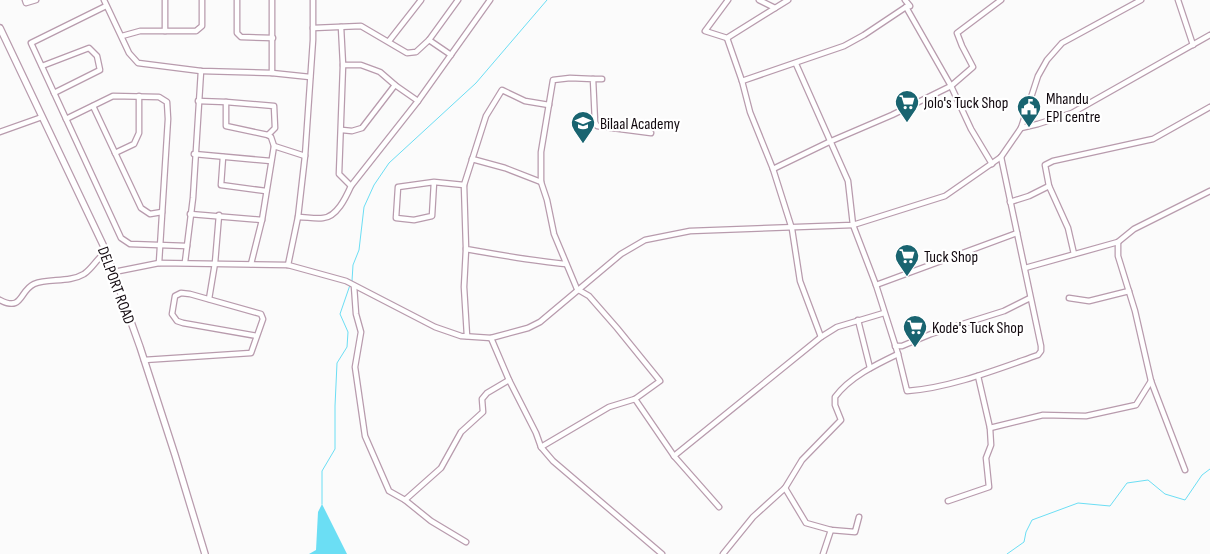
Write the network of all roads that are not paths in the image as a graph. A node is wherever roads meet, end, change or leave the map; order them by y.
1 (25, 0) edge
2 (36, 0) edge
3 (104, 0) edge
4 (165, 0) edge
5 (202, 0) edge
6 (237, 0) edge
7 (272, 0) edge
8 (313, 0) edge
9 (420, 0) edge
10 (458, 0) edge
11 (490, 0) edge
12 (728, 0) edge
13 (760, 0) edge
14 (788, 0) edge
15 (905, 0) edge
16 (1001, 0) edge
17 (1141, 0) edge
18 (1178, 0) edge
19 (106, 6) junction
20 (906, 7) junction
21 (776, 8) junction
22 (341, 26) junction
23 (313, 28) junction
24 (0, 29) edge
25 (164, 31) junction
26 (1210, 35) edge
27 (122, 36) junction
28 (273, 38) junction
29 (728, 38) junction
30 (429, 40) junction
31 (390, 41) junction
32 (1193, 45) junction
33 (451, 55) junction
34 (796, 64) junction
35 (343, 65) junction
36 (42, 66) junction
37 (201, 71) junction
38 (272, 73) junction
39 (310, 77) junction
40 (593, 79) junction
41 (602, 79) dead end
42 (742, 81) junction
43 (395, 85) junction
44 (951, 86) junction
45 (54, 93) junction
46 (139, 96) junction
47 (418, 101) junction
48 (198, 102) junction
49 (226, 102) junction
50 (550, 105) junction
51 (93, 106) junction
52 (1210, 107) edge
53 (42, 117) junction
54 (66, 119) junction
55 (1021, 128) junction
56 (342, 130) junction
57 (0, 132) edge
58 (651, 133) dead end
59 (268, 135) junction
60 (829, 142) junction
61 (274, 146) junction
62 (115, 153) junction
63 (194, 154) junction
64 (305, 156) junction
65 (223, 157) junction
66 (1001, 157) junction
67 (472, 158) junction
68 (271, 161) junction
69 (992, 164) junction
70 (773, 169) junction
71 (434, 182) junction
72 (541, 182) junction
73 (464, 184) junction
74 (352, 186) junction
75 (1049, 186) junction
76 (266, 191) junction
77 (1209, 193) edge
78 (1010, 202) junction
79 (162, 212) junction
80 (190, 214) junction
81 (219, 215) junction
82 (298, 217) junction
83 (262, 220) junction
84 (853, 225) junction
85 (792, 228) junction
86 (1017, 232) junction
87 (1118, 242) junction
88 (160, 245) junction
89 (187, 246) junction
90 (466, 249) junction
91 (106, 252) junction
92 (1074, 254) junction
93 (159, 262) junction
94 (185, 262) junction
95 (215, 263) junction
96 (251, 264) junction
97 (566, 264) junction
98 (288, 265) junction
99 (1025, 268) junction
100 (114, 272) junction
101 (876, 284) junction
102 (354, 286) junction
103 (577, 289) junction
104 (1129, 291) junction
105 (1030, 298) junction
106 (1069, 298) dead end
107 (209, 299) junction
108 (0, 300) edge
109 (884, 313) junction
110 (858, 320) junction
111 (257, 336) junction
112 (467, 336) junction
113 (821, 337) junction
114 (491, 338) junction
115 (895, 346) junction
116 (898, 354) junction
117 (144, 360) junction
118 (870, 368) junction
119 (978, 376) junction
120 (509, 380) junction
121 (1151, 381) junction
122 (635, 399) junction
123 (990, 428) junction
124 (541, 447) junction
125 (674, 456) junction
126 (1185, 470) dead end
127 (784, 488) junction
128 (405, 500) junction
129 (948, 501) dead end
130 (719, 506) dead end
131 (859, 517) dead end
132 (831, 530) junction
133 (466, 542) dead end
134 (205, 554) edge
135 (662, 554) edge
136 (723, 554) edge
137 (823, 554) edge

1 - 2 street
3 - 19 street
4 - 25 street
5 - 25 street
6 - 28 street
7 - 28 street
8 - 23 street
9 - 31 street
10 - 30 street
11 - 33 street
12 - 29 street
13 - 21 street
14 - 21 street
15 - 20 street
16 - 44 street
17 - 55 street
18 - 32 street
19 - 27 street
19 - 36 street
20 - 34 street
20 - 44 street
21 - 29 street
22 - 23 street
22 - 31 street
22 - 35 street
23 - 39 street
24 - 53 main road, DELPORT ROAD
25 - 27 street
26 - 32 street
27 - 37 street
28 - 38 street
29 - 42 street
30 - 31 street
30 - 33 street
32 - 55 street
33 - 47 street
34 - 42 street
34 - 60 street
35 - 43 street
35 - 56 street
36 - 45 street
36 - 45 street
37 - 38 street
37 - 48 street
38 - 39 street
39 - 64 street
40 - 41 street
40 - 50 street
40 - 58 street
42 - 70 street
43 - 47 street
43 - 56 street
44 - 60 street
44 - 69 street
45 - 54 street
46 - 51 street
46 - 62 street
46 - 79 street
47 - 74 street
48 - 49 street
48 - 63 street
49 - 59 street
49 - 59 street
50 - 67 street
50 - 72 street
51 - 54 street
51 - 62 street
52 - 75 street
53 - 57 street
53 - 91 main road, DELPORT ROAD
54 - 88 street
55 - 66 street
56 - 74 street
59 - 61 street
60 - 70 street
60 - 84 street
61 - 64 street
61 - 68 street
62 - 79 street
63 - 65 street
63 - 80 street
64 - 82 street
65 - 68 street
65 - 76 street
66 - 69 street
66 - 78 street
67 - 72 street
67 - 73 street
68 - 76 street
69 - 84 street
70 - 85 street
71 - 71 street
71 - 73 street
72 - 97 street
73 - 90 street
74 - 82 street
75 - 78 street
75 - 92 street
76 - 83 street
77 - 87 street
78 - 86 street
79 - 88 street
80 - 81 street
80 - 89 street
81 - 83 street
81 - 95 street
82 - 98 street
83 - 96 street
84 - 85 street
84 - 101 street
85 - 103 street
85 - 113 street
86 - 99 street
86 - 101 street
87 - 92 street
87 - 104 street
88 - 89 street
88 - 93 street
89 - 94 street
90 - 97 street
90 - 112 street
91 - 100 main road, DELPORT ROAD
91 - 108 street
92 - 99 street
93 - 94 street
93 - 100 street
94 - 95 street
95 - 96 street
95 - 107 street
96 - 98 street
97 - 103 street
98 - 102 street
99 - 105 street
100 - 117 main road, DELPORT ROAD
101 - 109 street
102 - 112 street
102 - 128 street
103 - 114 street
103 - 122 street
104 - 106 street
104 - 121 street
105 - 115 street
105 - 119 street
107 - 111 street
107 - 111 street
109 - 110 street
109 - 115 street
110 - 113 street
110 - 118 street
111 - 117 street
112 - 114 street
113 - 125 street
114 - 120 street
115 - 116 street
116 - 118 street
116 - 119 street
117 - 134 main road, DELPORT ROAD
118 - 127 street
119 - 123 street
120 - 124 street
120 - 128 street
121 - 123 street
121 - 126 street
122 - 124 street
122 - 125 street
123 - 129 street
124 - 135 street
125 - 130 street
127 - 132 street
127 - 136 street
128 - 133 street
131 - 132 street
132 - 137 street

